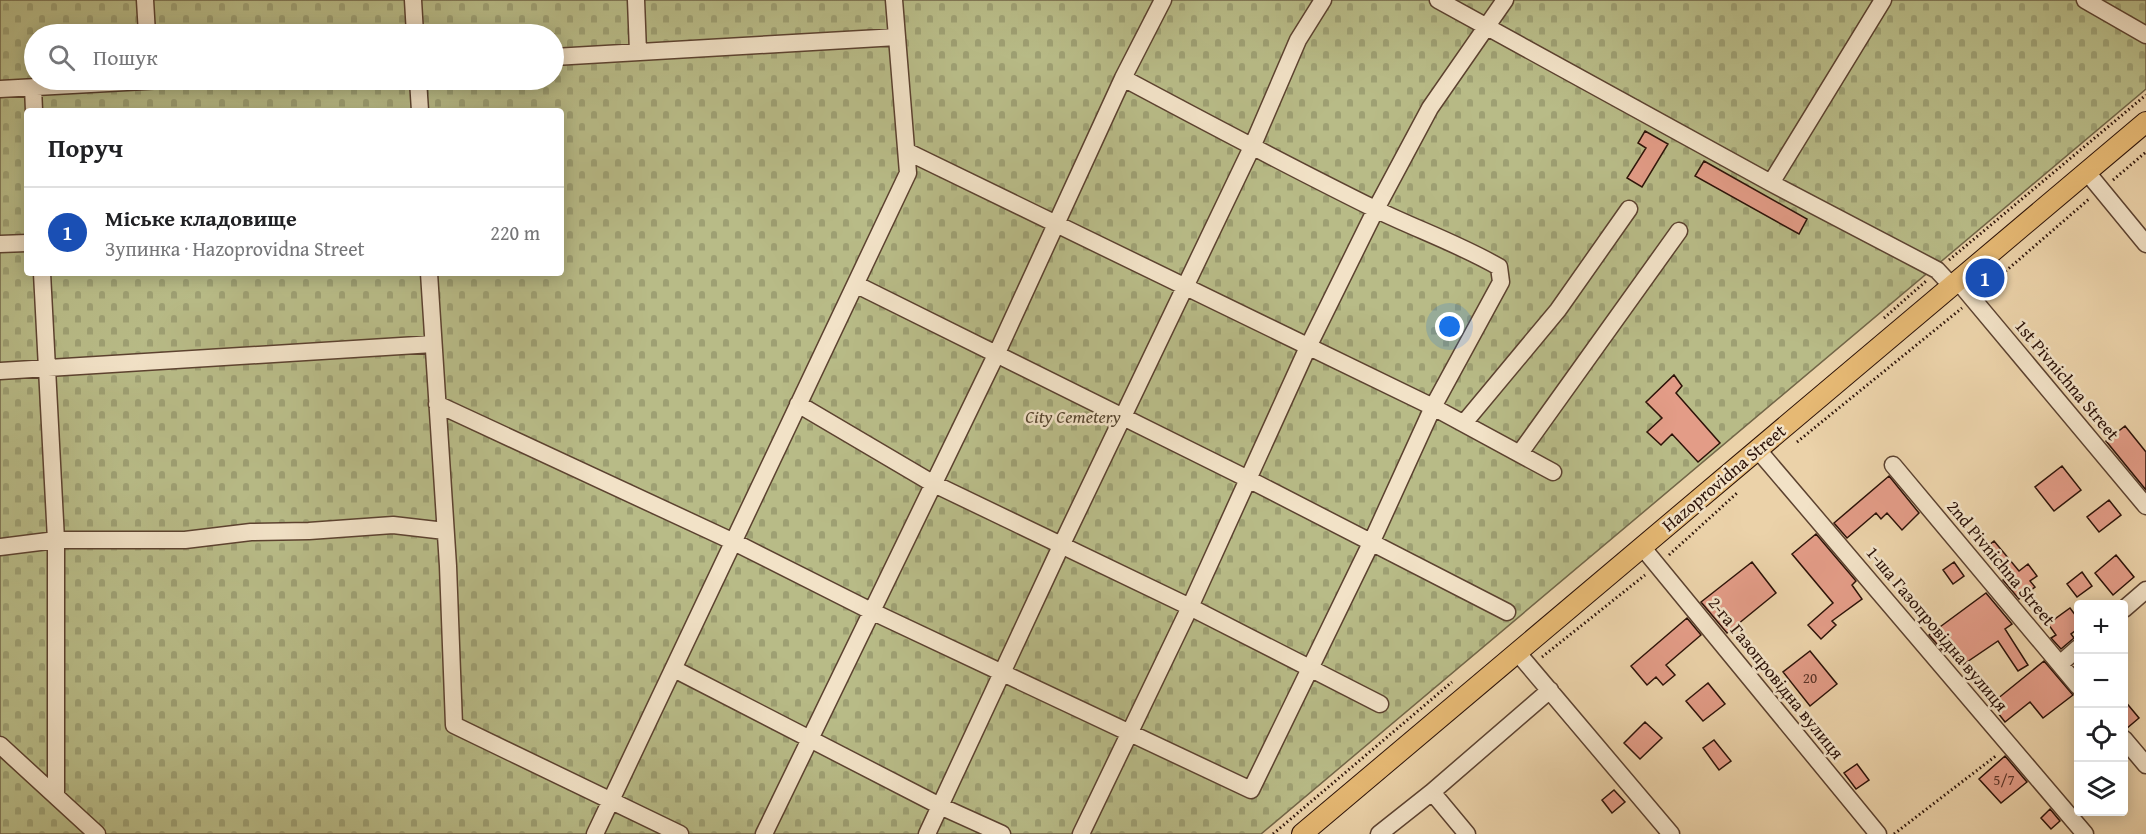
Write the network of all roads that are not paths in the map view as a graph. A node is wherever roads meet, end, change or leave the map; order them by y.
1 (145, 0) edge
2 (413, 0) edge
3 (636, 0) edge
4 (894, 0) edge
5 (1163, 0) edge
6 (1323, 0) edge
7 (1438, 0) edge
8 (1505, 0) edge
9 (1883, 0) edge
10 (2085, 0) edge
11 (146, 24) edge
12 (414, 24) edge
13 (1487, 27) junction
14 (2146, 35) edge
15 (897, 37) junction
16 (639, 52) junction
17 (564, 56) edge
18 (1123, 78) junction
19 (24, 88) edge
20 (0, 89) edge
21 (33, 90) edge
22 (419, 90) edge
23 (34, 108) edge
24 (420, 108) edge
25 (2146, 122) edge
26 (1251, 147) junction
27 (908, 152) junction
28 (2086, 171) junction
29 (1771, 183) junction
30 (1376, 209) junction
31 (1629, 209) dead end
32 (1056, 224) junction
33 (1679, 231) dead end
34 (24, 243) edge
35 (0, 244) edge
36 (2146, 244) edge
37 (42, 276) edge
38 (429, 276) edge
39 (1954, 283) junction
40 (856, 285) junction
41 (1185, 285) junction
42 (434, 344) junction
43 (1308, 347) junction
44 (996, 355) junction
45 (47, 369) junction
46 (0, 371) edge
47 (437, 404) junction
48 (798, 404) junction
49 (1433, 407) junction
50 (1123, 417) junction
51 (1464, 423) junction
52 (1758, 450) junction
53 (1520, 453) junction
54 (1893, 465) dead end
55 (1553, 472) dead end
56 (1248, 479) junction
57 (932, 483) junction
58 (2146, 506) edge
59 (445, 531) junction
60 (56, 540) junction
61 (734, 542) junction
62 (1372, 542) junction
63 (1061, 546) junction
64 (0, 547) edge
65 (1643, 548) junction
66 (2146, 590) edge
67 (2128, 606) edge
68 (1190, 607) junction
69 (871, 611) junction
70 (1507, 612) dead end
71 (2074, 652) edge
72 (1523, 659) junction
73 (2060, 664) junction
74 (674, 669) junction
75 (1310, 669) junction
76 (1003, 674) junction
77 (2074, 681) edge
78 (1550, 690) junction
79 (1380, 704) dead end
80 (1129, 732) junction
81 (809, 738) junction
82 (2128, 744) edge
83 (0, 745) edge
84 (2146, 765) edge
85 (1432, 792) junction
86 (56, 796) junction
87 (610, 802) junction
88 (940, 806) junction
89 (97, 834) edge
90 (595, 834) edge
91 (680, 834) edge
92 (764, 834) edge
93 (927, 834) edge
94 (1002, 834) edge
95 (1081, 834) edge
96 (1302, 834) edge
97 (1379, 834) edge
98 (1467, 834) edge
99 (1671, 834) edge
100 (1878, 834) edge
101 (2085, 834) edge

1 - 11 street
2 - 12 street
3 - 16 street
4 - 15 street
5 - 18 street
6 - 26 street
7 - 13 street, 1st Pivnichna Street
8 - 13 street
9 - 29 street
10 - 14 street
13 - 29 street, 1st Pivnichna Street
13 - 30 street
15 - 16 street
15 - 27 street
16 - 17 street
18 - 26 street
18 - 32 street
19 - 20 street
21 - 23 street
22 - 24 street
25 - 28 main road, Hazoprovidna Street
26 - 30 street
26 - 41 street
27 - 32 street
27 - 40 street
28 - 36 street
28 - 39 main road, Hazoprovidna Street
29 - 39 street, 1st Pivnichna Street
30 - 43 street
30 - 49 street
31 - 51 street
32 - 41 street
32 - 44 street
33 - 53 street
34 - 35 street
37 - 45 street
38 - 42 street
39 - 52 main road, Hazoprovidna Street
39 - 58 street, 1st Pivnichna Street
40 - 44 street
40 - 48 street
41 - 43 street
41 - 50 street
42 - 45 street
42 - 47 street
43 - 49 street
43 - 56 street
44 - 50 street
44 - 57 street
45 - 46 street
45 - 60 street
47 - 59 street
47 - 61 street
48 - 57 street
48 - 61 street
49 - 51 street
49 - 62 street
50 - 56 street
50 - 63 street
51 - 53 street
52 - 65 main road, Hazoprovidna Street
52 - 101 street, 1-ша Газопровідна вулиця
53 - 55 street
54 - 73 street, 2nd Pivnichna Street
56 - 62 street
56 - 68 street
57 - 63 street
57 - 69 street
59 - 60 street
59 - 87 street
60 - 64 street
60 - 86 street
61 - 69 street
61 - 74 street
62 - 70 street
62 - 75 street
63 - 68 street
63 - 76 street
65 - 72 main road, Hazoprovidna Street
65 - 100 street, 2-га Газопровідна вулиця
66 - 67 street
68 - 75 street
68 - 80 street
69 - 76 street
69 - 81 street
71 - 73 street
72 - 78 street
72 - 96 main road, Hazoprovidna Street
73 - 77 street, 2nd Pivnichna Street
74 - 81 street
74 - 87 street
75 - 79 street
75 - 80 street
76 - 80 street
76 - 88 street
78 - 85 street
78 - 99 street
80 - 95 street
81 - 88 street
81 - 92 street
82 - 84 street
83 - 86 street
85 - 97 street
85 - 98 street
86 - 89 street
87 - 90 street
87 - 91 street
88 - 93 street
88 - 94 street

